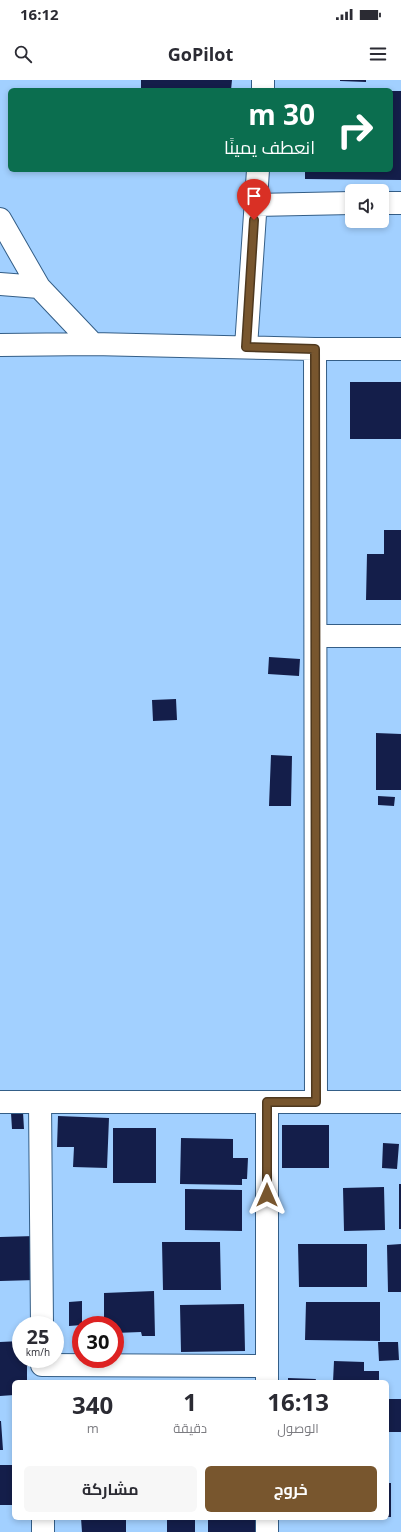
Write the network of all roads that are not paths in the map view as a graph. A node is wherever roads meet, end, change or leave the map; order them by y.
1 (258, 172) edge
2 (389, 203) edge
3 (401, 203) edge
4 (255, 204) junction
5 (345, 204) edge
6 (0, 219) edge
7 (0, 284) edge
8 (39, 287) junction
9 (93, 344) junction
10 (0, 345) edge
11 (246, 347) junction
12 (315, 349) junction
13 (401, 349) edge
14 (316, 636) junction
15 (401, 636) edge
16 (0, 1102) edge
17 (40, 1102) junction
18 (267, 1102) junction
19 (316, 1102) junction
20 (401, 1102) edge
21 (42, 1316) edge
22 (42, 1369) edge
23 (267, 1374) edge
24 (43, 1520) edge
25 (267, 1520) edge
26 (43, 1532) edge
27 (267, 1532) edge

1 - 4 street
2 - 3 street
4 - 5 street
4 - 11 street
6 - 8 street
7 - 8 street
8 - 9 street
9 - 10 street
9 - 11 street
11 - 12 street
12 - 13 street
12 - 14 street
14 - 15 street
14 - 19 street
16 - 17 street
17 - 18 street
17 - 21 street
18 - 19 street
18 - 23 street
19 - 20 street
22 - 23 street
24 - 26 street
25 - 27 street

